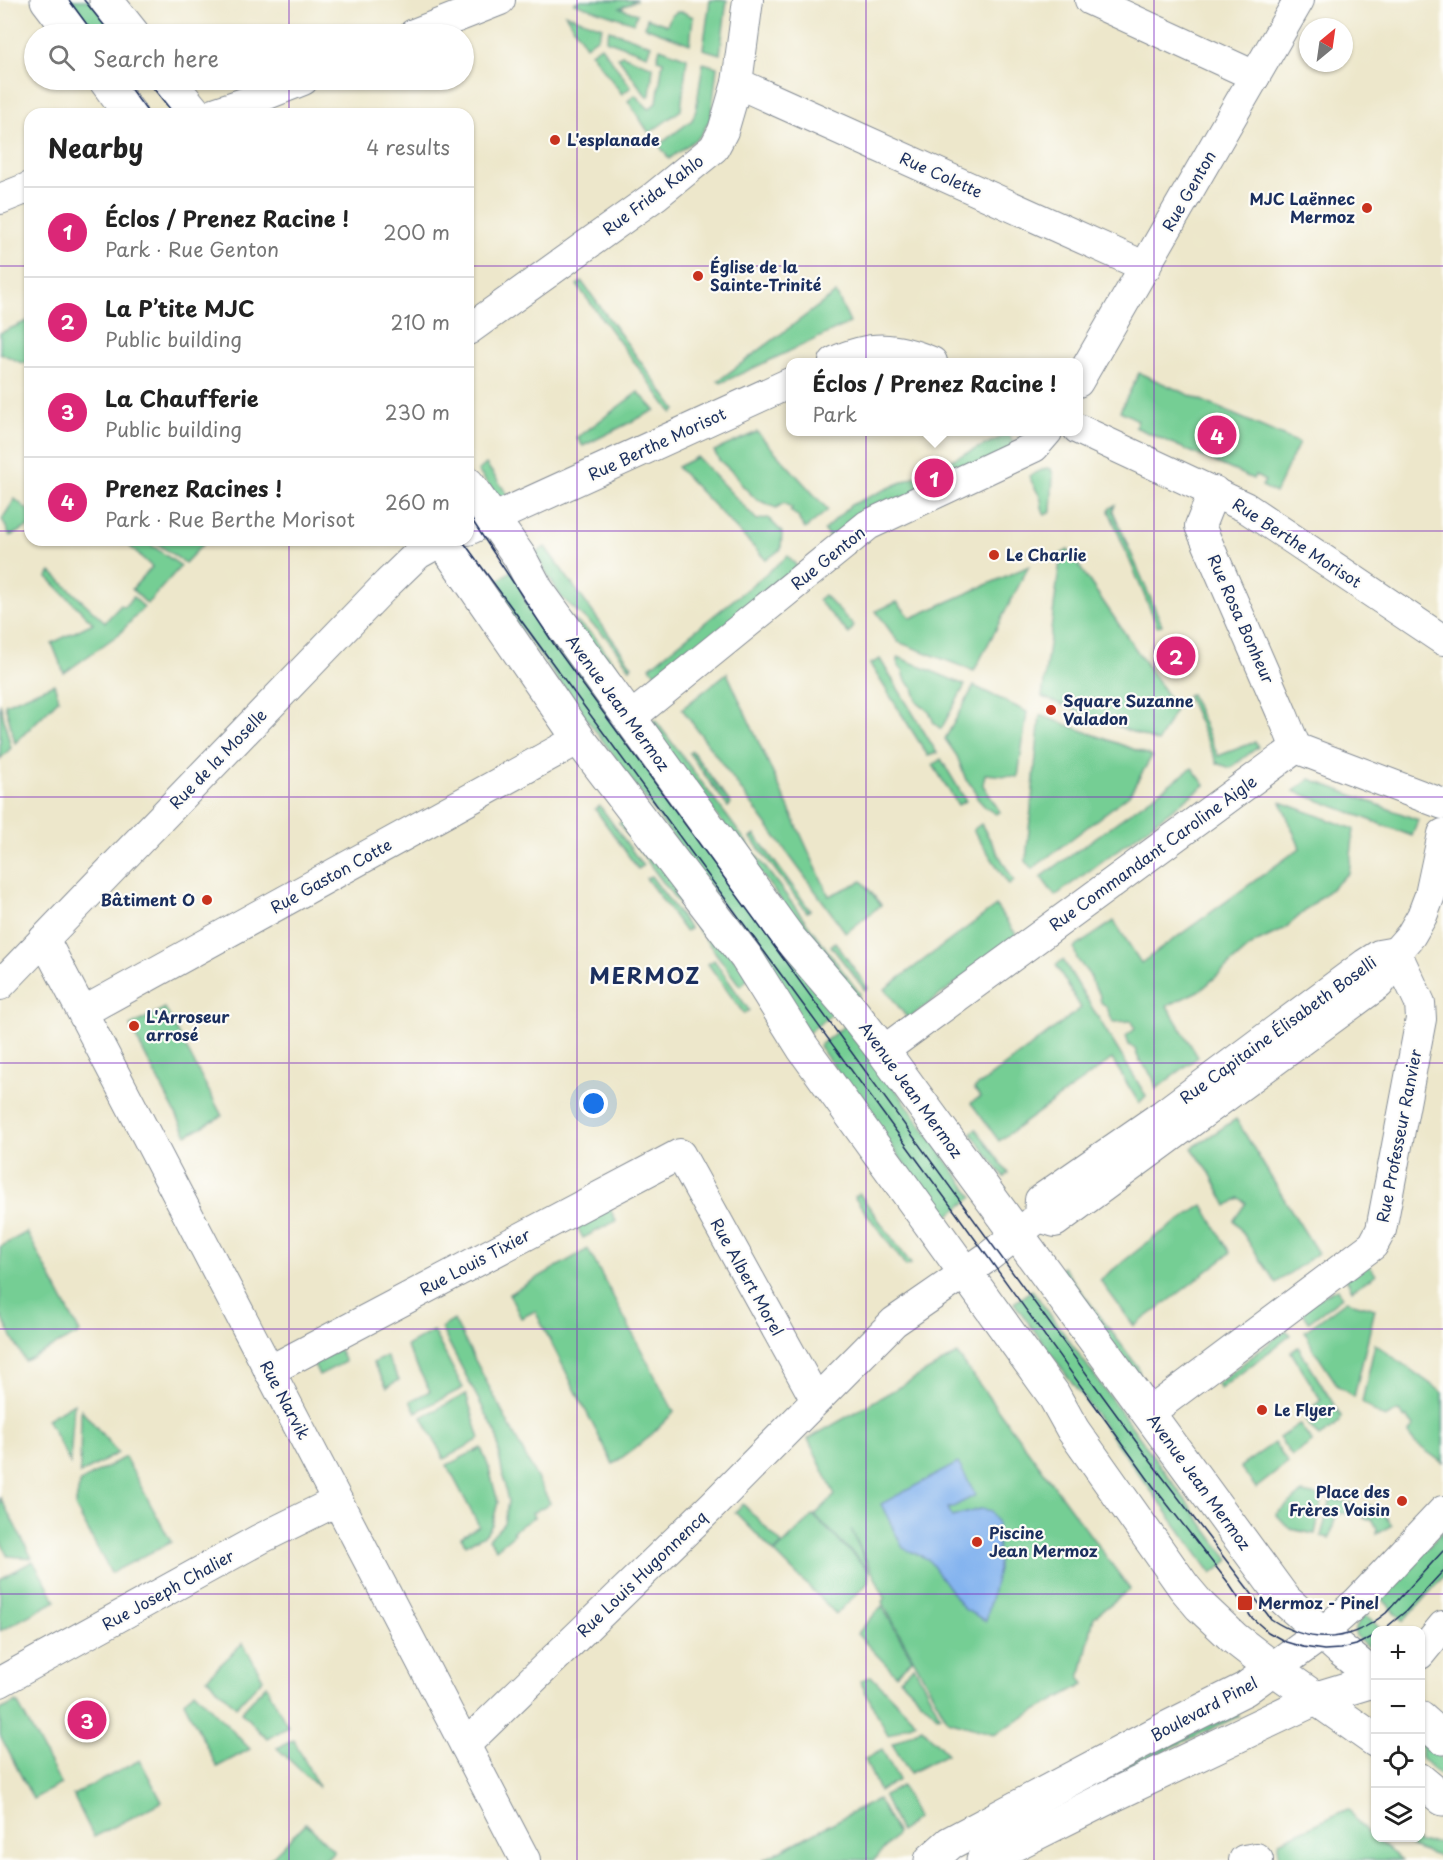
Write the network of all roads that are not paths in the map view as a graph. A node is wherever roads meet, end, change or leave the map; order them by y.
1 (47, 0) edge
2 (106, 0) edge
3 (500, 0) edge
4 (748, 0) edge
5 (1090, 0) edge
6 (1299, 0) edge
7 (65, 24) edge
8 (125, 24) edge
9 (439, 24) edge
10 (1255, 76) junction
11 (737, 82) junction
12 (112, 90) edge
13 (176, 90) edge
14 (277, 90) edge
15 (126, 108) edge
16 (191, 108) edge
17 (230, 108) edge
18 (24, 189) edge
19 (0, 199) edge
20 (1146, 267) junction
21 (474, 326) edge
22 (844, 358) edge
23 (922, 358) edge
24 (1083, 374) edge
25 (786, 385) edge
26 (1083, 431) edge
27 (1044, 436) edge
28 (1214, 491) junction
29 (474, 504) edge
30 (480, 524) edge
31 (432, 546) edge
32 (446, 546) edge
33 (1443, 640) edge
34 (629, 719) junction
35 (579, 739) junction
36 (1296, 748) junction
37 (1443, 804) edge
38 (1443, 834) edge
39 (44, 939) junction
40 (1396, 952) junction
41 (0, 985) edge
42 (83, 1012) junction
43 (883, 1051) junction
44 (680, 1154) joint
45 (1028, 1226) junction
46 (964, 1272) junction
47 (269, 1371) junction
48 (816, 1400) junction
49 (1149, 1413) junction
50 (337, 1500) junction
51 (1443, 1511) edge
52 (1443, 1626) edge
53 (1322, 1633) junction
54 (1425, 1648) edge
55 (1274, 1670) junction
56 (1371, 1675) edge
57 (1373, 1680) edge
58 (0, 1682) edge
59 (1317, 1698) junction
60 (1425, 1722) edge
61 (1371, 1737) edge
62 (1443, 1738) edge
63 (465, 1745) junction
64 (1425, 1784) edge
65 (1443, 1799) edge
66 (525, 1860) edge
67 (931, 1860) edge
68 (983, 1860) edge
69 (1244, 1860) edge
70 (1258, 1860) edge

1 - 7 main road
2 - 8 main road
3 - 9 street
4 - 11 street, Rue Frida Kahlo
5 - 10 street
6 - 10 street, Rue Genton
10 - 20 street, Rue Genton
11 - 20 street, Rue Colette
11 - 21 street, Rue Frida Kahlo
12 - 15 main road
13 - 16 main road
14 - 17 street
18 - 19 street
20 - 24 street, Rue Genton
22 - 23 street
25 - 30 street, Rue Berthe Morisot
26 - 28 street, Rue Berthe Morisot
27 - 34 street, Rue Genton
28 - 33 street, Rue Berthe Morisot
28 - 36 street, Rue Rosa Bonheur
29 - 30 main road, Avenue Jean Mermoz
30 - 34 main road, Avenue Jean Mermoz
31 - 39 street, Rue de la Moselle
32 - 35 main road
34 - 43 main road, Avenue Jean Mermoz
35 - 42 street, Rue Gaston Cotte
35 - 46 main road
36 - 37 street
36 - 43 street, Rue Commandant Caroline Aigle
38 - 40 street
39 - 41 street, Rue de la Moselle
39 - 42 street, Rue Narvik
40 - 45 street, Rue Capitaine Élisabeth Boselli
40 - 49 street, Rue Professeur Ranvier
42 - 47 street, Rue Narvik
43 - 45 main road, Avenue Jean Mermoz
44 - 47 street, Rue Louis Tixier
44 - 48 street, Rue Albert Morel
45 - 46 street, Rue Louis Hugonnencq
45 - 49 main road, Avenue Jean Mermoz
46 - 48 street, Rue Louis Hugonnencq
46 - 55 main road
47 - 50 street, Rue Narvik
48 - 63 street, Rue Louis Hugonnencq
49 - 53 main road, Avenue Jean Mermoz
50 - 58 street, Rue Joseph Chalier
50 - 63 street, Rue Narvik
51 - 53 street, Boulevard Pinel
52 - 54 street
53 - 55 main road, Boulevard Pinel
53 - 56 main road, Avenue Jean Mermoz
55 - 59 main road
55 - 67 main road, Boulevard Pinel
57 - 59 main road
59 - 61 main road
59 - 68 main road
60 - 62 main road
63 - 66 street, Rue Narvik
64 - 65 main road
69 - 70 street

